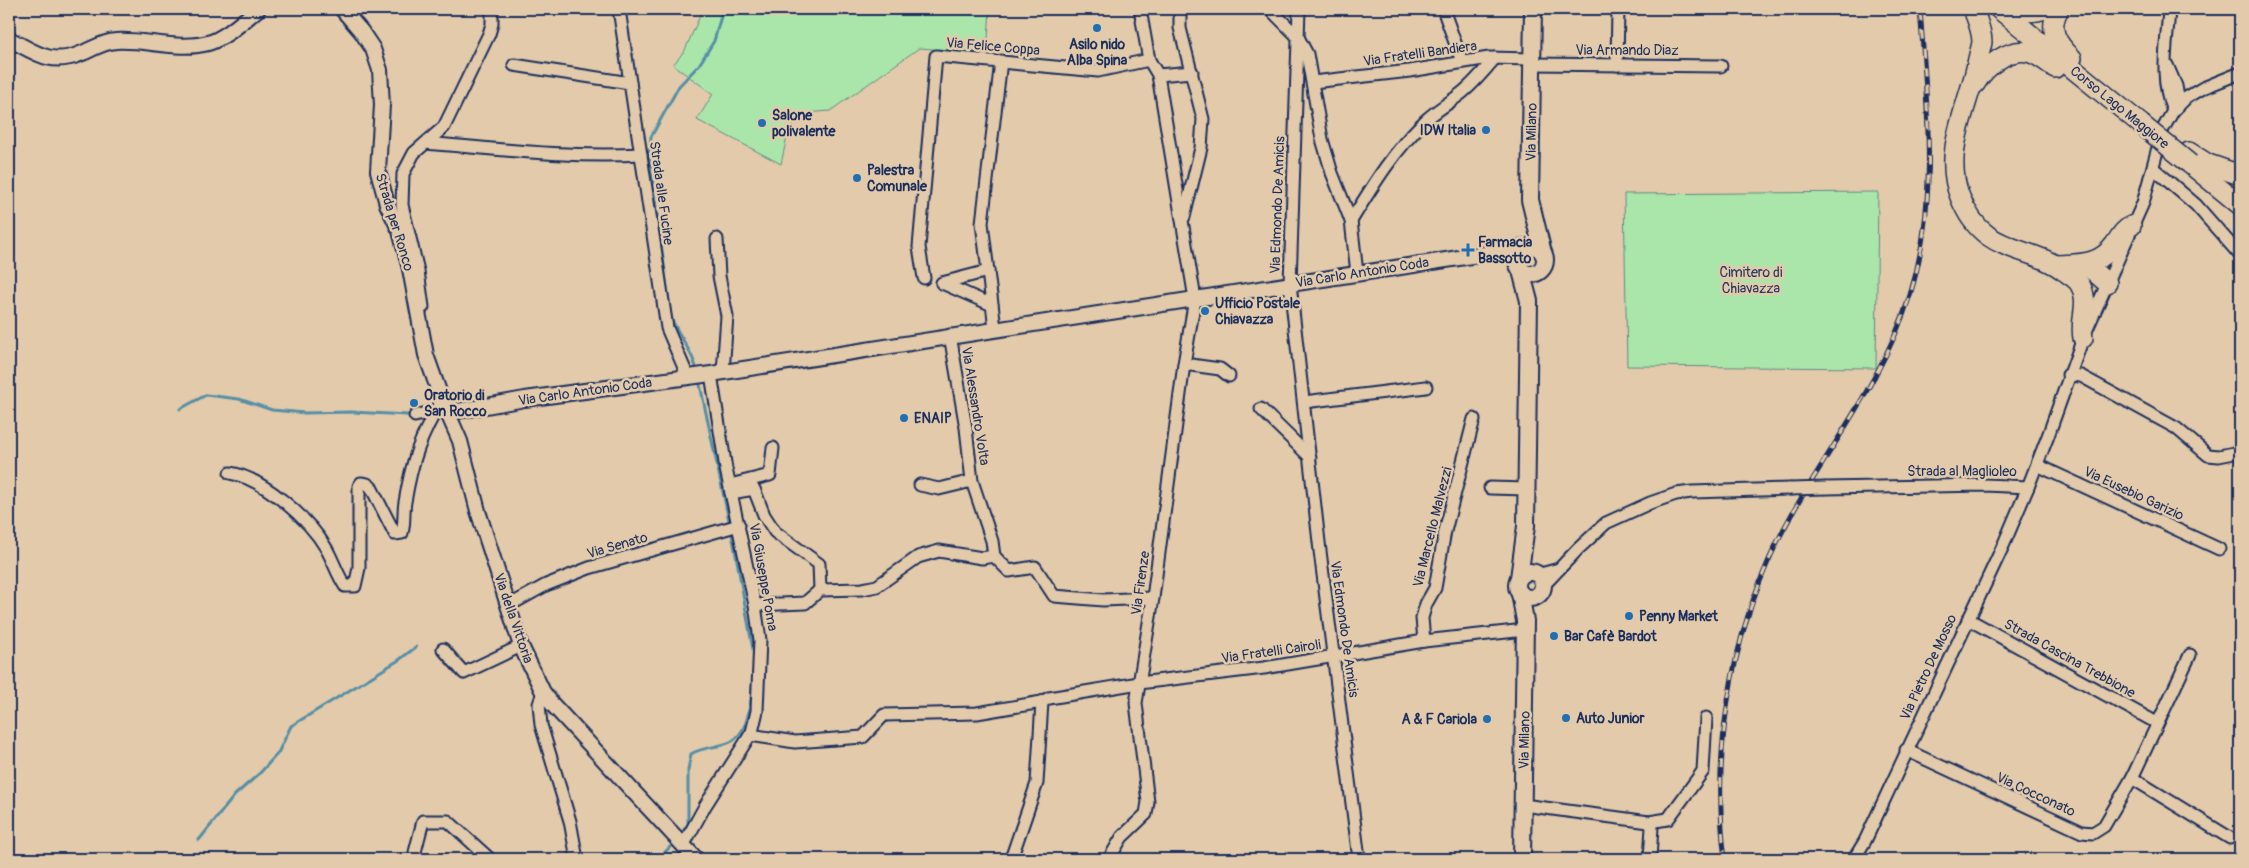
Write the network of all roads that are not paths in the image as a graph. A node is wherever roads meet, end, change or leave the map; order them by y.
1 (258, 9) edge
2 (342, 9) edge
3 (492, 9) edge
4 (619, 9) edge
5 (1140, 9) edge
6 (1182, 9) edge
7 (1270, 9) edge
8 (1300, 9) edge
9 (1443, 9) edge
10 (1533, 9) edge
11 (1618, 9) edge
12 (1973, 9) edge
13 (1999, 9) edge
14 (2014, 9) edge
15 (2044, 9) edge
16 (2059, 9) edge
17 (2169, 9) edge
18 (1298, 37) junction
19 (9, 39) edge
20 (1494, 58) junction
21 (1149, 60) junction
22 (2165, 60) junction
23 (1001, 61) junction
24 (1462, 62) junction
25 (1532, 62) junction
26 (514, 65) dead end
27 (1617, 65) junction
28 (1721, 66) dead end
29 (1192, 72) junction
30 (2240, 73) edge
31 (1158, 75) junction
32 (2173, 80) junction
33 (1313, 82) junction
34 (630, 83) junction
35 (2092, 85) junction
36 (2203, 88) junction
37 (1972, 90) junction
38 (2176, 107) junction
39 (426, 144) junction
40 (641, 154) junction
41 (2188, 157) junction
42 (2153, 168) junction
43 (2240, 175) edge
44 (2237, 204) edge
45 (1351, 221) junction
46 (1182, 223) junction
47 (2131, 226) junction
48 (717, 239) dead end
49 (1532, 249) junction
50 (1491, 253) junction
51 (2240, 254) edge
52 (1519, 265) junction
53 (988, 271) junction
54 (1538, 272) junction
55 (1357, 273) junction
56 (2080, 274) junction
57 (924, 278) dead end
58 (2107, 283) junction
59 (1290, 284) junction
60 (1528, 296) junction
61 (1195, 299) junction
62 (992, 305) junction
63 (995, 328) junction
64 (423, 334) junction
65 (950, 336) junction
66 (2083, 338) junction
67 (1184, 364) junction
68 (717, 373) junction
69 (2068, 375) junction
70 (1229, 376) dead end
71 (688, 377) junction
72 (1426, 387) dead end
73 (1304, 402) junction
74 (442, 408) junction
75 (1261, 409) dead end
76 (414, 416) dead end
77 (1474, 419) dead end
78 (773, 448) dead end
79 (2234, 453) dead end
80 (1310, 458) junction
81 (2037, 465) junction
82 (230, 473) dead end
83 (972, 481) junction
84 (920, 485) dead end
85 (2028, 487) junction
86 (1490, 488) dead end
87 (731, 489) junction
88 (1526, 489) junction
89 (739, 525) junction
90 (2219, 549) dead end
91 (994, 556) junction
92 (1531, 584) junction
93 (820, 590) junction
94 (1154, 598) junction
95 (755, 605) junction
96 (508, 606) junction
97 (1968, 619) junction
98 (1525, 625) junction
99 (1424, 641) junction
100 (521, 646) junction
101 (442, 649) dead end
102 (2190, 655) dead end
103 (1334, 656) junction
104 (1139, 683) junction
105 (543, 692) junction
106 (1042, 702) junction
107 (1706, 718) dead end
108 (2157, 723) junction
109 (750, 735) junction
110 (1906, 750) junction
111 (2132, 778) junction
112 (1523, 805) junction
113 (1649, 822) junction
114 (2230, 838) dead end
115 (678, 840) junction
116 (416, 859) edge
117 (490, 859) edge
118 (577, 859) edge
119 (696, 859) edge
120 (1010, 859) edge
121 (1109, 859) edge
122 (1359, 859) edge
123 (1522, 859) edge
124 (1650, 859) edge
125 (1854, 859) edge

1 - 19 street
2 - 64 street, Strada per Ronco
3 - 39 street
4 - 34 street, Strada alle Fucine
5 - 21 street
6 - 29 street
7 - 18 street
8 - 18 street, Via Edmondo De Amicis
9 - 24 street
10 - 25 main road, Via Milano
11 - 27 street
12 - 37 highway
13 - 35 highway, Corso Lago Maggiore
14 - 15 highway
16 - 35 highway
17 - 22 street
18 - 33 street
18 - 59 street, Via Edmondo De Amicis
20 - 24 street, Via Fratelli Bandiera
20 - 25 street, Via Fratelli Bandiera
20 - 45 street
21 - 23 street, Via Felice Coppa
21 - 31 street
22 - 32 street
22 - 38 street
23 - 53 street
23 - 57 street, Via Felice Coppa
24 - 33 street, Via Fratelli Bandiera
25 - 27 street, Via Armando Diaz
25 - 49 main road, Via Milano
26 - 34 street
27 - 28 street, Via Armando Diaz
29 - 31 street
29 - 46 street
30 - 36 street
31 - 46 street
32 - 36 street
32 - 38 street
33 - 45 street
34 - 40 street, Strada alle Fucine
35 - 37 highway
35 - 41 highway, Corso Lago Maggiore, bridge
36 - 38 street
37 - 56 highway
38 - 42 street, Strada al Maglioleo
39 - 40 street
39 - 64 street
40 - 71 street, Strada alle Fucine
41 - 43 highway
41 - 44 highway, Corso Lago Maggiore
42 - 47 street, Strada al Maglioleo
42 - 51 street
45 - 55 street
46 - 61 street
47 - 56 highway
47 - 58 street, Strada al Maglioleo
48 - 68 street
49 - 50 street, Via Carlo Antonio Coda
49 - 52 main road
49 - 54 main road, Via Milano
50 - 52 street, Via Carlo Antonio Coda
50 - 55 street, Via Carlo Antonio Coda
52 - 54 main road
52 - 60 main road, Via Milano
53 - 62 street
53 - 62 street
54 - 60 main road, Via Milano
55 - 59 street, Via Carlo Antonio Coda
56 - 58 highway
56 - 66 highway
58 - 66 street, Strada al Maglioleo
59 - 61 street, Via Carlo Antonio Coda
59 - 73 street, Via Edmondo De Amicis
60 - 88 main road, Via Milano
61 - 63 street, Via Carlo Antonio Coda
61 - 67 street, Via Firenze
62 - 63 street
63 - 65 street, Via Carlo Antonio Coda
64 - 74 street, Strada per Ronco
65 - 68 street, Via Carlo Antonio Coda
65 - 83 street, Via Alessandro Volta
66 - 69 street, Strada al Maglioleo
67 - 70 street
67 - 94 street, Via Firenze
68 - 71 street, Via Carlo Antonio Coda
68 - 87 street, Via Giuseppe Poma
69 - 79 street
69 - 81 street, Strada al Maglioleo
71 - 74 street, Via Carlo Antonio Coda
72 - 73 street
73 - 80 street, Via Edmondo De Amicis
74 - 76 street
74 - 82 street
74 - 96 street, Via della Vittoria
75 - 80 street
77 - 99 street, Via Marcello Malvezzi
78 - 87 street
80 - 103 street, Via Edmondo De Amicis
81 - 85 street, Strada al Maglioleo
81 - 90 street, Via Eusebio Garizio
83 - 84 street, Via Alessandro Volta
83 - 91 street, Via Alessandro Volta
85 - 92 street, Strada al Maglioleo, bridge
85 - 97 street, Via Pietro De Mosso
86 - 88 street
87 - 89 street, Via Giuseppe Poma
87 - 93 street
88 - 92 main road, Via Milano
89 - 95 street, Via Giuseppe Poma
89 - 96 street, Via Senato
91 - 93 street
91 - 94 street
92 - 98 main road, Via Milano
93 - 95 street
94 - 104 street, Via Firenze
95 - 109 street, Via Giuseppe Poma
96 - 100 street, Via della Vittoria
97 - 108 street, Strada Cascina Trebbione
97 - 110 street, Via Pietro De Mosso
98 - 99 street, Via Fratelli Cairoli
98 - 112 main road, Via Milano
99 - 103 street, Via Fratelli Cairoli
100 - 101 street
100 - 105 street, Via della Vittoria
102 - 108 street
103 - 104 street, Via Fratelli Cairoli
103 - 122 street, Via Edmondo De Amicis
104 - 106 street, Via Fratelli Cairoli
104 - 121 street, Via Firenze
105 - 115 street, Via della Vittoria
105 - 118 street
106 - 109 street, Via Fratelli Cairoli
106 - 120 street
107 - 113 street
108 - 111 street
109 - 115 street, Via Giuseppe Poma
110 - 111 street, Via Cocconato
110 - 125 street, Via Pietro De Mosso
111 - 114 street
112 - 113 street
112 - 123 main road, Via Milano
113 - 124 street
115 - 119 street, Via della Vittoria
116 - 117 street

